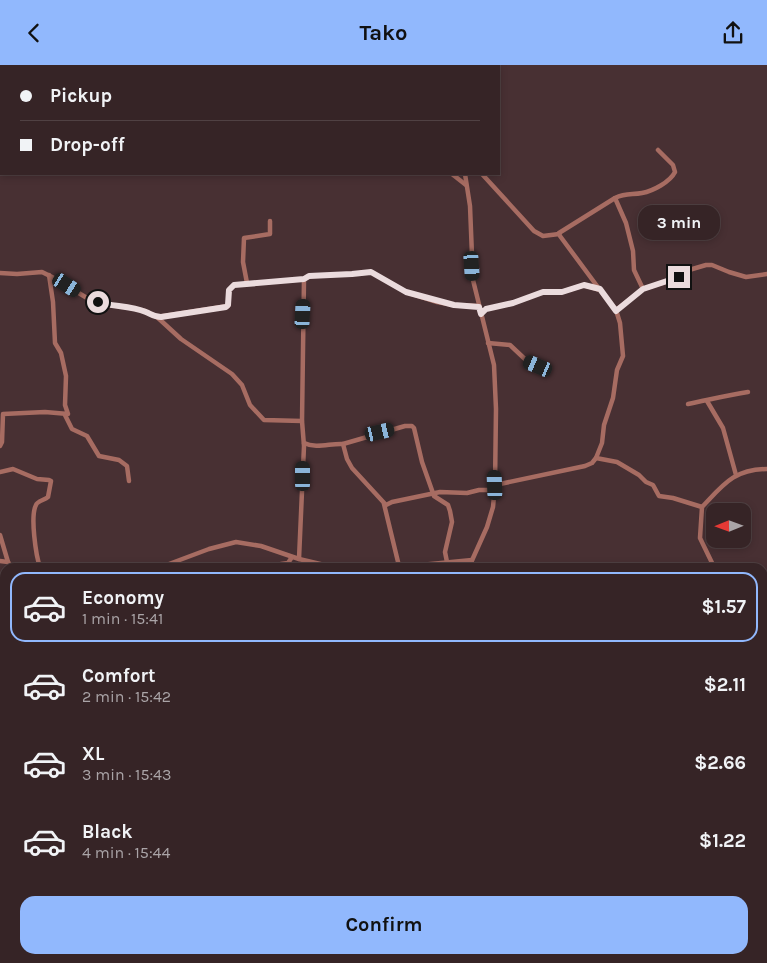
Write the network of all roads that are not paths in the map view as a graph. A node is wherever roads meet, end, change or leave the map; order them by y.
1 (658, 149) dead end
2 (453, 175) edge
3 (465, 175) edge
4 (483, 175) edge
5 (466, 185) junction
6 (615, 198) junction
7 (270, 221) dead end
8 (559, 234) junction
9 (0, 273) edge
10 (49, 275) junction
11 (767, 275) edge
12 (304, 279) junction
13 (247, 283) junction
14 (600, 289) junction
15 (643, 289) junction
16 (479, 307) junction
17 (616, 311) junction
18 (481, 314) junction
19 (156, 317) junction
20 (488, 343) junction
21 (550, 369) dead end
22 (748, 392) dead end
23 (707, 401) junction
24 (688, 404) dead end
25 (65, 415) junction
26 (302, 421) junction
27 (304, 443) junction
28 (343, 444) junction
29 (0, 446) edge
30 (596, 458) junction
31 (767, 469) edge
32 (0, 472) edge
33 (736, 475) junction
34 (129, 481) dead end
35 (495, 488) junction
36 (434, 493) junction
37 (384, 504) junction
38 (702, 507) junction
39 (0, 535) edge
40 (292, 557) junction
41 (299, 559) junction
42 (472, 560) junction
43 (0, 561) edge
44 (447, 562) junction
45 (8, 563) joint
46 (39, 563) edge
47 (172, 563) edge
48 (288, 563) edge
49 (316, 563) edge
50 (398, 563) edge
51 (435, 563) edge
52 (471, 563) edge
53 (712, 563) edge

1 - 6 street
2 - 5 street
3 - 5 street
4 - 8 street
5 - 16 street
6 - 8 street
6 - 15 street
7 - 13 street
8 - 14 street
9 - 10 street
10 - 19 street
10 - 25 street
11 - 15 street
12 - 13 street
12 - 16 street
12 - 26 street
13 - 19 street
14 - 17 street
14 - 18 street
15 - 17 street
16 - 18 street
17 - 30 street
18 - 20 street
19 - 26 street
20 - 21 street
20 - 35 street
22 - 23 street
23 - 24 street
23 - 33 street
25 - 29 street
25 - 34 street
26 - 27 street
27 - 28 street
27 - 41 street
28 - 36 street
28 - 37 street
30 - 35 street
30 - 38 street
31 - 33 street
32 - 46 street
33 - 38 street
35 - 36 street
35 - 42 street
36 - 37 street
36 - 44 street
37 - 50 street
38 - 53 street
39 - 45 street
40 - 41 street
40 - 47 street
40 - 48 street
41 - 49 street
42 - 44 street
42 - 52 street
43 - 45 street
44 - 51 street

